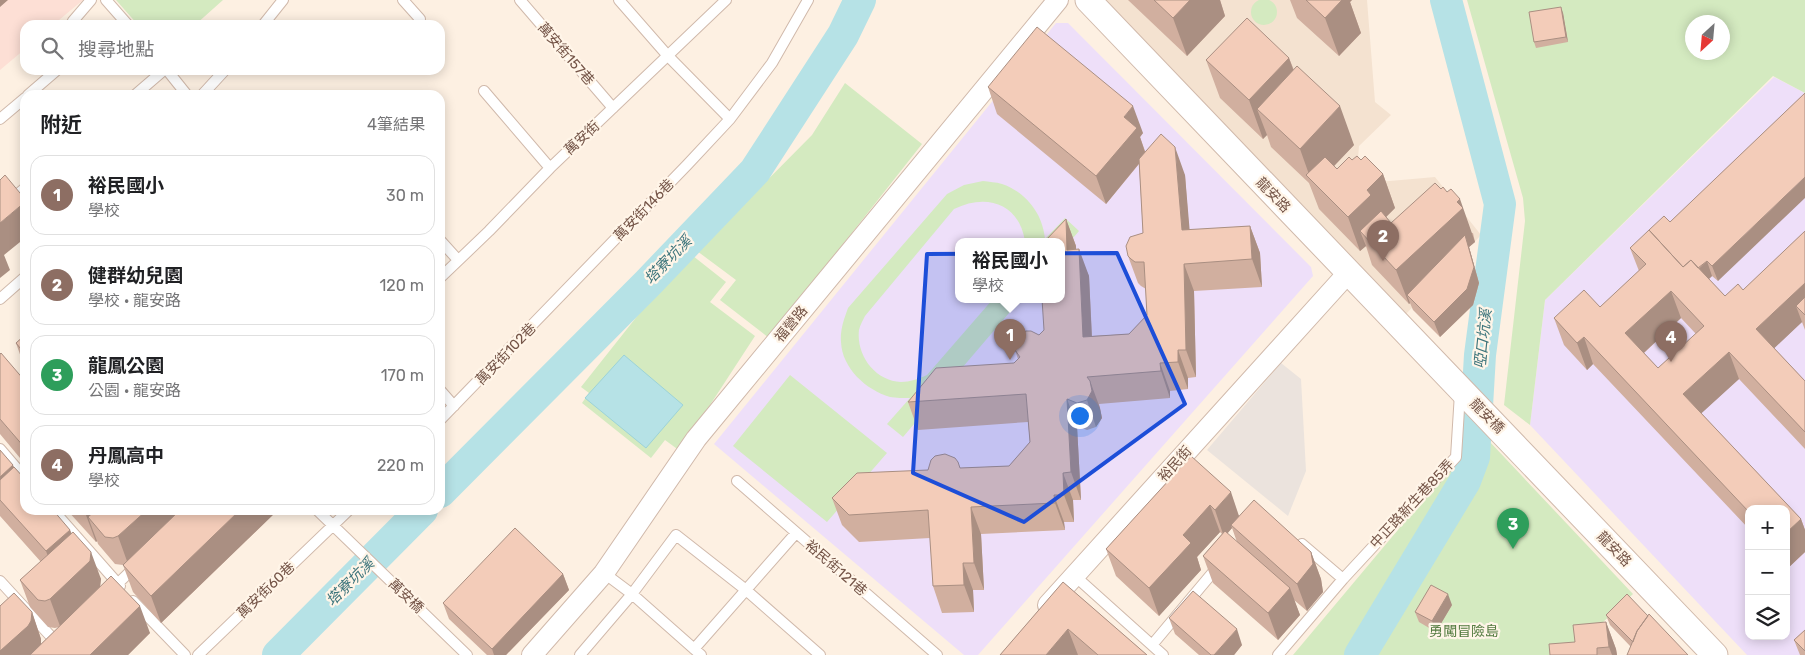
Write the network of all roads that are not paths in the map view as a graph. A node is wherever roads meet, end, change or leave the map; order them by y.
1 (91, 0) edge
2 (106, 0) edge
3 (283, 0) edge
4 (403, 0) edge
5 (520, 0) edge
6 (620, 0) edge
7 (726, 0) edge
8 (808, 0) edge
9 (1058, 0) edge
10 (1088, 0) edge
11 (420, 19) dead end
12 (74, 20) edge
13 (124, 20) edge
14 (267, 20) edge
15 (668, 56) junction
16 (50, 75) edge
17 (160, 75) edge
18 (170, 75) edge
19 (220, 75) edge
20 (34, 90) edge
21 (141, 90) edge
22 (183, 90) edge
23 (207, 90) edge
24 (484, 91) dead end
25 (20, 102) edge
26 (613, 108) junction
27 (0, 119) edge
28 (730, 119) junction
29 (550, 168) junction
30 (20, 192) edge
31 (0, 210) edge
32 (445, 246) edge
33 (458, 260) junction
34 (445, 273) edge
35 (1348, 273) junction
36 (20, 281) edge
37 (0, 299) edge
38 (557, 301) joint
39 (1460, 389) junction
40 (445, 396) edge
41 (454, 406) junction
42 (445, 415) edge
43 (1513, 444) joint
44 (0, 449) edge
45 (20, 472) edge
46 (737, 481) dead end
47 (57, 515) edge
48 (322, 515) edge
49 (344, 515) edge
50 (333, 526) junction
51 (796, 533) junction
52 (1294, 538) edge
53 (1227, 554) edge
54 (146, 557) edge
55 (604, 573) junction
56 (1075, 576) junction
57 (1343, 580) junction
58 (0, 581) edge
59 (117, 584) junction
60 (746, 590) junction
61 (632, 594) junction
62 (104, 597) edge
63 (1035, 619) edge
64 (56, 642) edge
65 (1152, 645) junction
66 (697, 652) edge
67 (185, 655) edge
68 (198, 655) edge
69 (468, 655) edge
70 (532, 655) edge
71 (580, 655) edge
72 (820, 655) edge
73 (937, 655) edge
74 (1163, 655) edge
75 (1278, 655) edge
76 (1715, 655) edge

1 - 12 lane
2 - 13 lane
3 - 14 lane
4 - 11 lane
5 - 26 lane, 萬安街157巷
6 - 15 lane
7 - 15 lane, 萬安街
8 - 28 lane, 萬安街146巷
9 - 55 street, 福營路
10 - 35 street, 龍安路
15 - 26 lane, 萬安街
15 - 28 lane
16 - 20 lane
17 - 21 lane
18 - 22 lane
19 - 23 lane
24 - 29 lane
25 - 27 lane
26 - 29 lane, 萬安街
28 - 38 lane, 萬安街146巷
29 - 33 lane, 萬安街
30 - 31 lane
32 - 33 lane
33 - 34 lane, 萬安街
35 - 39 street, 龍安路
35 - 56 street, 裕民街
36 - 37 lane
38 - 41 lane, 萬安街102巷
39 - 43 street, 龍安橋
39 - 57 lane, 中正路新生巷85弄
40 - 41 lane
41 - 42 lane, 萬安街102巷
43 - 76 street, 龍安路
44 - 45 lane
46 - 51 lane, 裕民街121巷
47 - 59 lane
48 - 50 lane, 萬安橋
49 - 50 lane
50 - 68 lane, 萬安街60巷
50 - 69 lane, 萬安橋
51 - 60 lane
51 - 73 lane, 裕民街121巷
52 - 57 lane
53 - 65 lane
54 - 59 lane
55 - 61 lane
55 - 70 street, 福營路
56 - 63 street, 裕民街
56 - 65 lane
57 - 75 lane, 中正路新生巷85弄
58 - 64 lane
59 - 62 lane
59 - 67 lane
60 - 61 lane
60 - 66 lane
60 - 72 lane
61 - 66 lane
61 - 71 lane
65 - 74 lane

